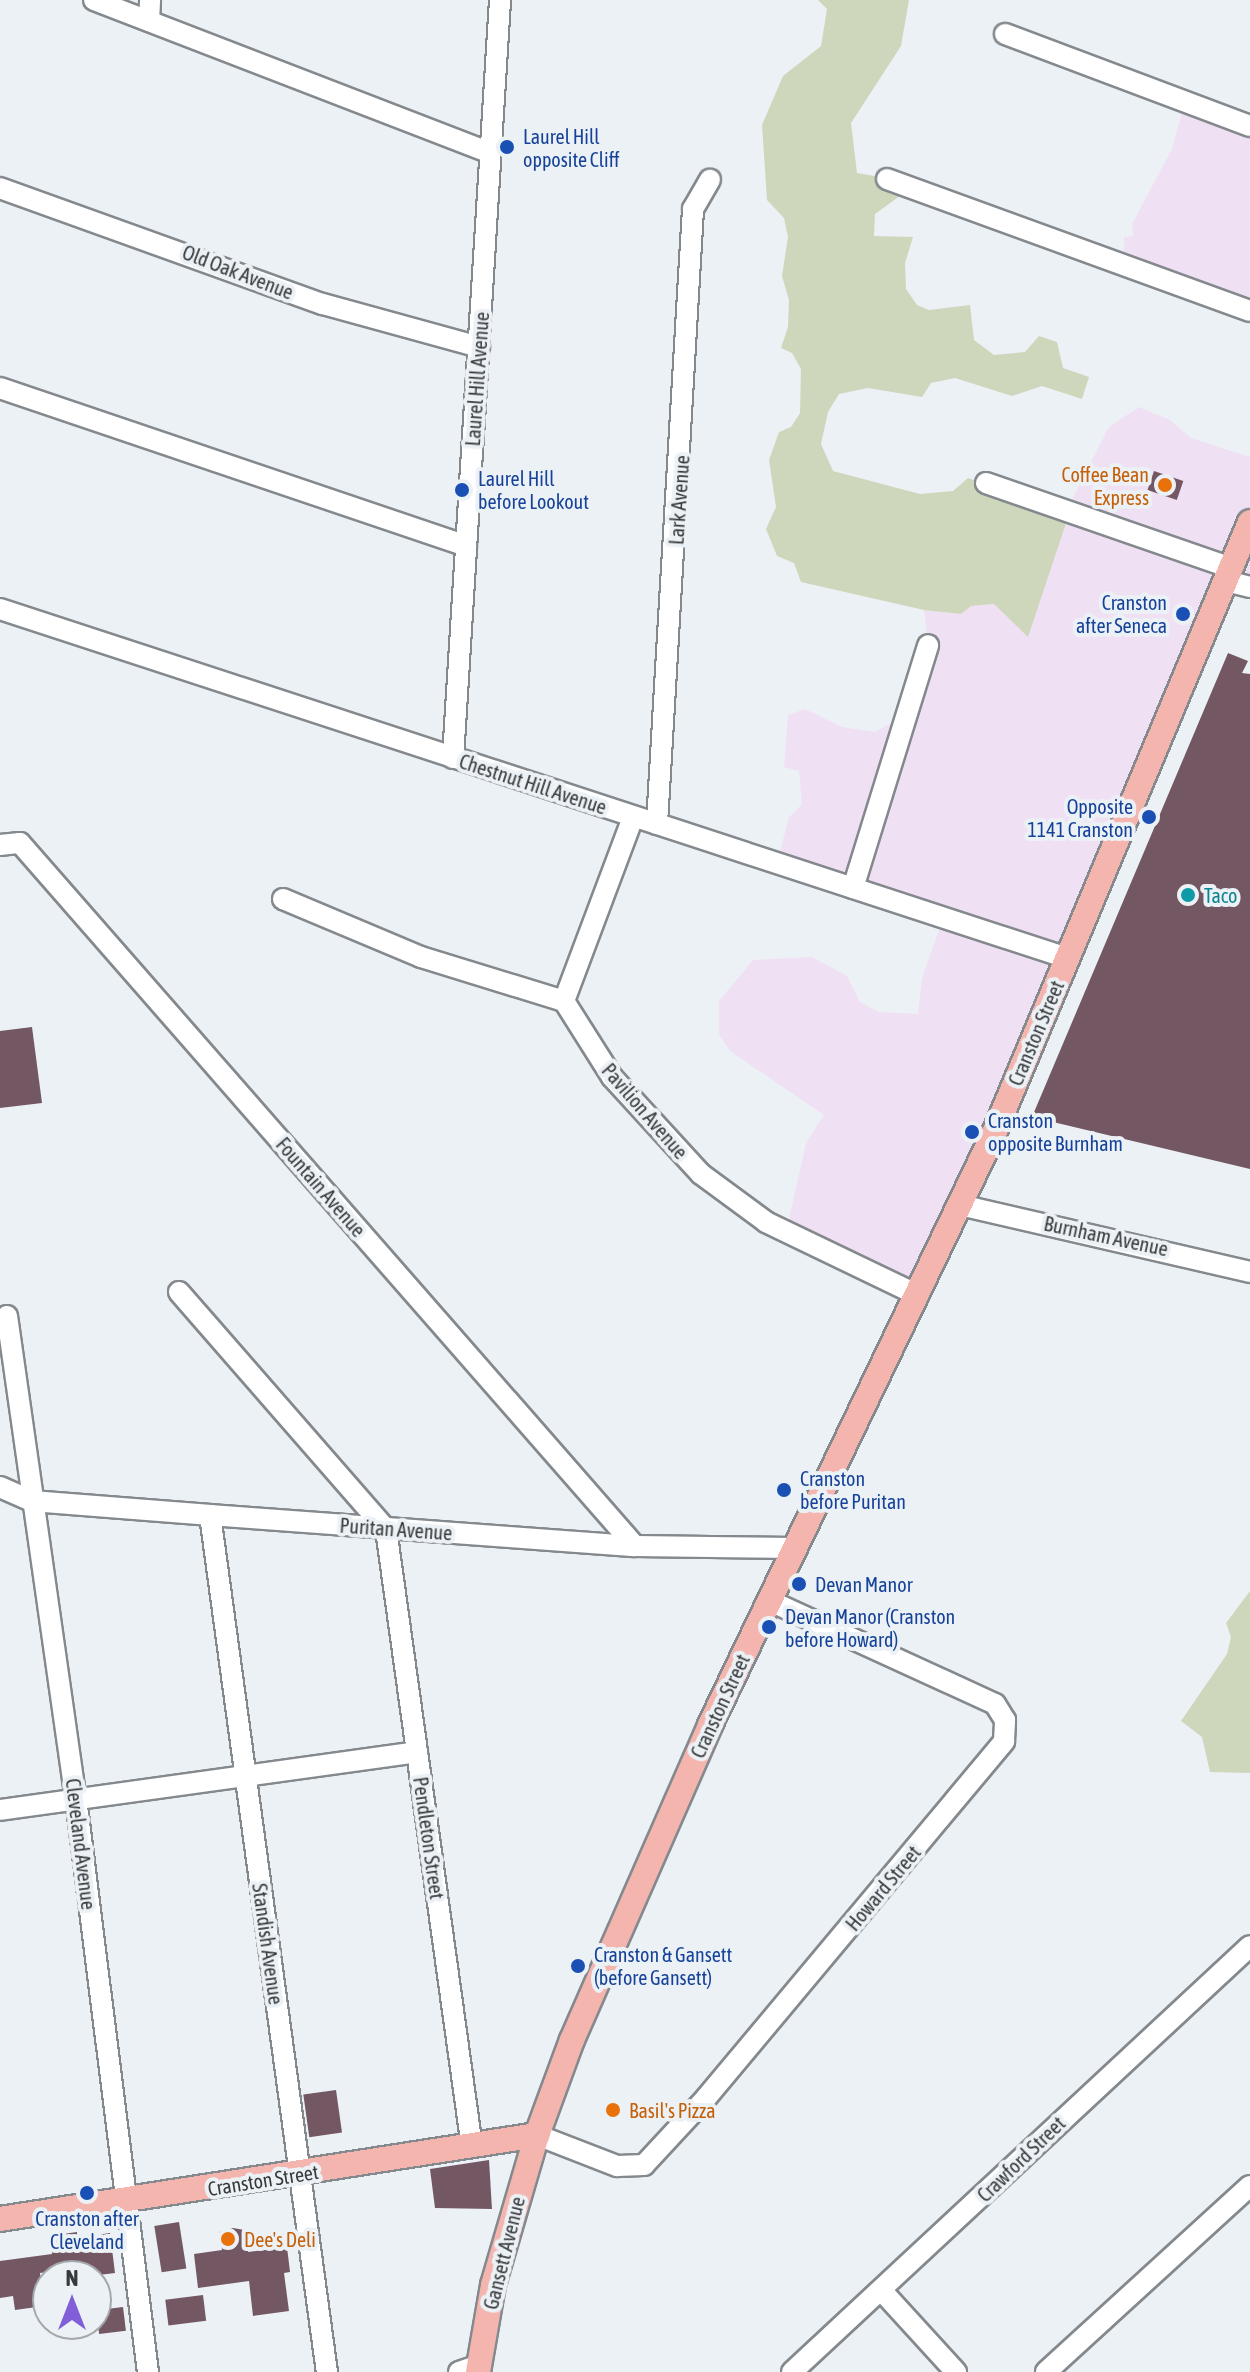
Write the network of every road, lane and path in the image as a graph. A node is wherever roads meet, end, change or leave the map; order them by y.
1 (94, 0) edge
2 (150, 0) edge
3 (500, 0) edge
4 (149, 21) junction
5 (1005, 34) dead end
6 (1250, 126) edge
7 (490, 153) junction
8 (887, 179) dead end
9 (710, 180) dead end
10 (0, 188) edge
11 (1250, 311) edge
12 (479, 347) junction
13 (0, 388) edge
14 (986, 483) dead end
15 (1250, 522) edge
16 (466, 546) junction
17 (1228, 574) junction
18 (1250, 587) edge
19 (0, 609) edge
20 (928, 645) dead end
21 (453, 758) junction
22 (633, 817) junction
23 (657, 824) junction
24 (0, 845) edge
25 (853, 888) junction
26 (283, 899) dead end
27 (1067, 958) junction
28 (564, 1001) junction
29 (960, 1205) junction
30 (1250, 1272) edge
31 (179, 1292) dead end
32 (918, 1295) junction
33 (7, 1316) dead end
34 (0, 1487) edge
35 (32, 1501) junction
36 (210, 1515) junction
37 (386, 1529) junction
38 (635, 1546) junction
39 (795, 1548) junction
40 (770, 1601) junction
41 (417, 1752) junction
42 (245, 1776) junction
43 (76, 1799) junction
44 (0, 1810) edge
45 (1250, 1946) edge
46 (537, 2135) junction
47 (472, 2147) junction
48 (299, 2174) junction
49 (1250, 2186) edge
50 (127, 2201) junction
51 (0, 2219) edge
52 (882, 2291) junction
53 (472, 2370) edge
54 (148, 2372) edge
55 (327, 2372) edge
56 (792, 2372) edge
57 (956, 2372) edge
58 (1046, 2372) edge

1 - 4 street
2 - 4 street
3 - 7 street, Laurel Hill Avenue
4 - 7 street
5 - 6 street
7 - 12 street, Laurel Hill Avenue
8 - 11 street
9 - 23 street, Lark Avenue
10 - 12 street, Old Oak Avenue
12 - 16 street, Laurel Hill Avenue
13 - 16 street
14 - 17 street
15 - 17 main road, Cranston Street
16 - 21 street, Laurel Hill Avenue
17 - 18 street
17 - 27 main road, Cranston Street
19 - 21 street, Chestnut Hill Avenue
20 - 25 street
21 - 22 street, Chestnut Hill Avenue
22 - 23 street, Chestnut Hill Avenue
22 - 28 street
23 - 25 street, Chestnut Hill Avenue
24 - 38 street, Fountain Avenue
25 - 27 street, Chestnut Hill Avenue
26 - 28 street
27 - 29 main road, Cranston Street
28 - 32 street, Pavilion Avenue
29 - 30 street, Burnham Avenue
29 - 32 main road, Cranston Street
31 - 37 street
32 - 39 main road, Cranston Street
33 - 35 street, Cleveland Avenue
34 - 35 street, Puritan Avenue
35 - 36 street, Puritan Avenue
35 - 43 street, Cleveland Avenue
36 - 37 street, Puritan Avenue
36 - 42 street, Standish Avenue
37 - 38 street, Puritan Avenue
37 - 41 street, Pendleton Street
38 - 39 street, Puritan Avenue
39 - 40 main road, Cranston Street
40 - 46 main road, Cranston Street
40 - 46 street, Howard Street
41 - 42 street
41 - 47 street, Pendleton Street
42 - 43 street
42 - 48 street, Standish Avenue
43 - 44 street
43 - 50 street, Cleveland Avenue
45 - 52 street, Crawford Street
46 - 47 main road, Cranston Street
46 - 53 main road, Gansett Avenue
47 - 48 main road, Cranston Street
48 - 50 main road, Cranston Street
48 - 55 street, Standish Avenue
49 - 58 street
50 - 51 main road, Cranston Street
50 - 54 street, Cleveland Avenue
52 - 56 street, Crawford Street
52 - 57 street

